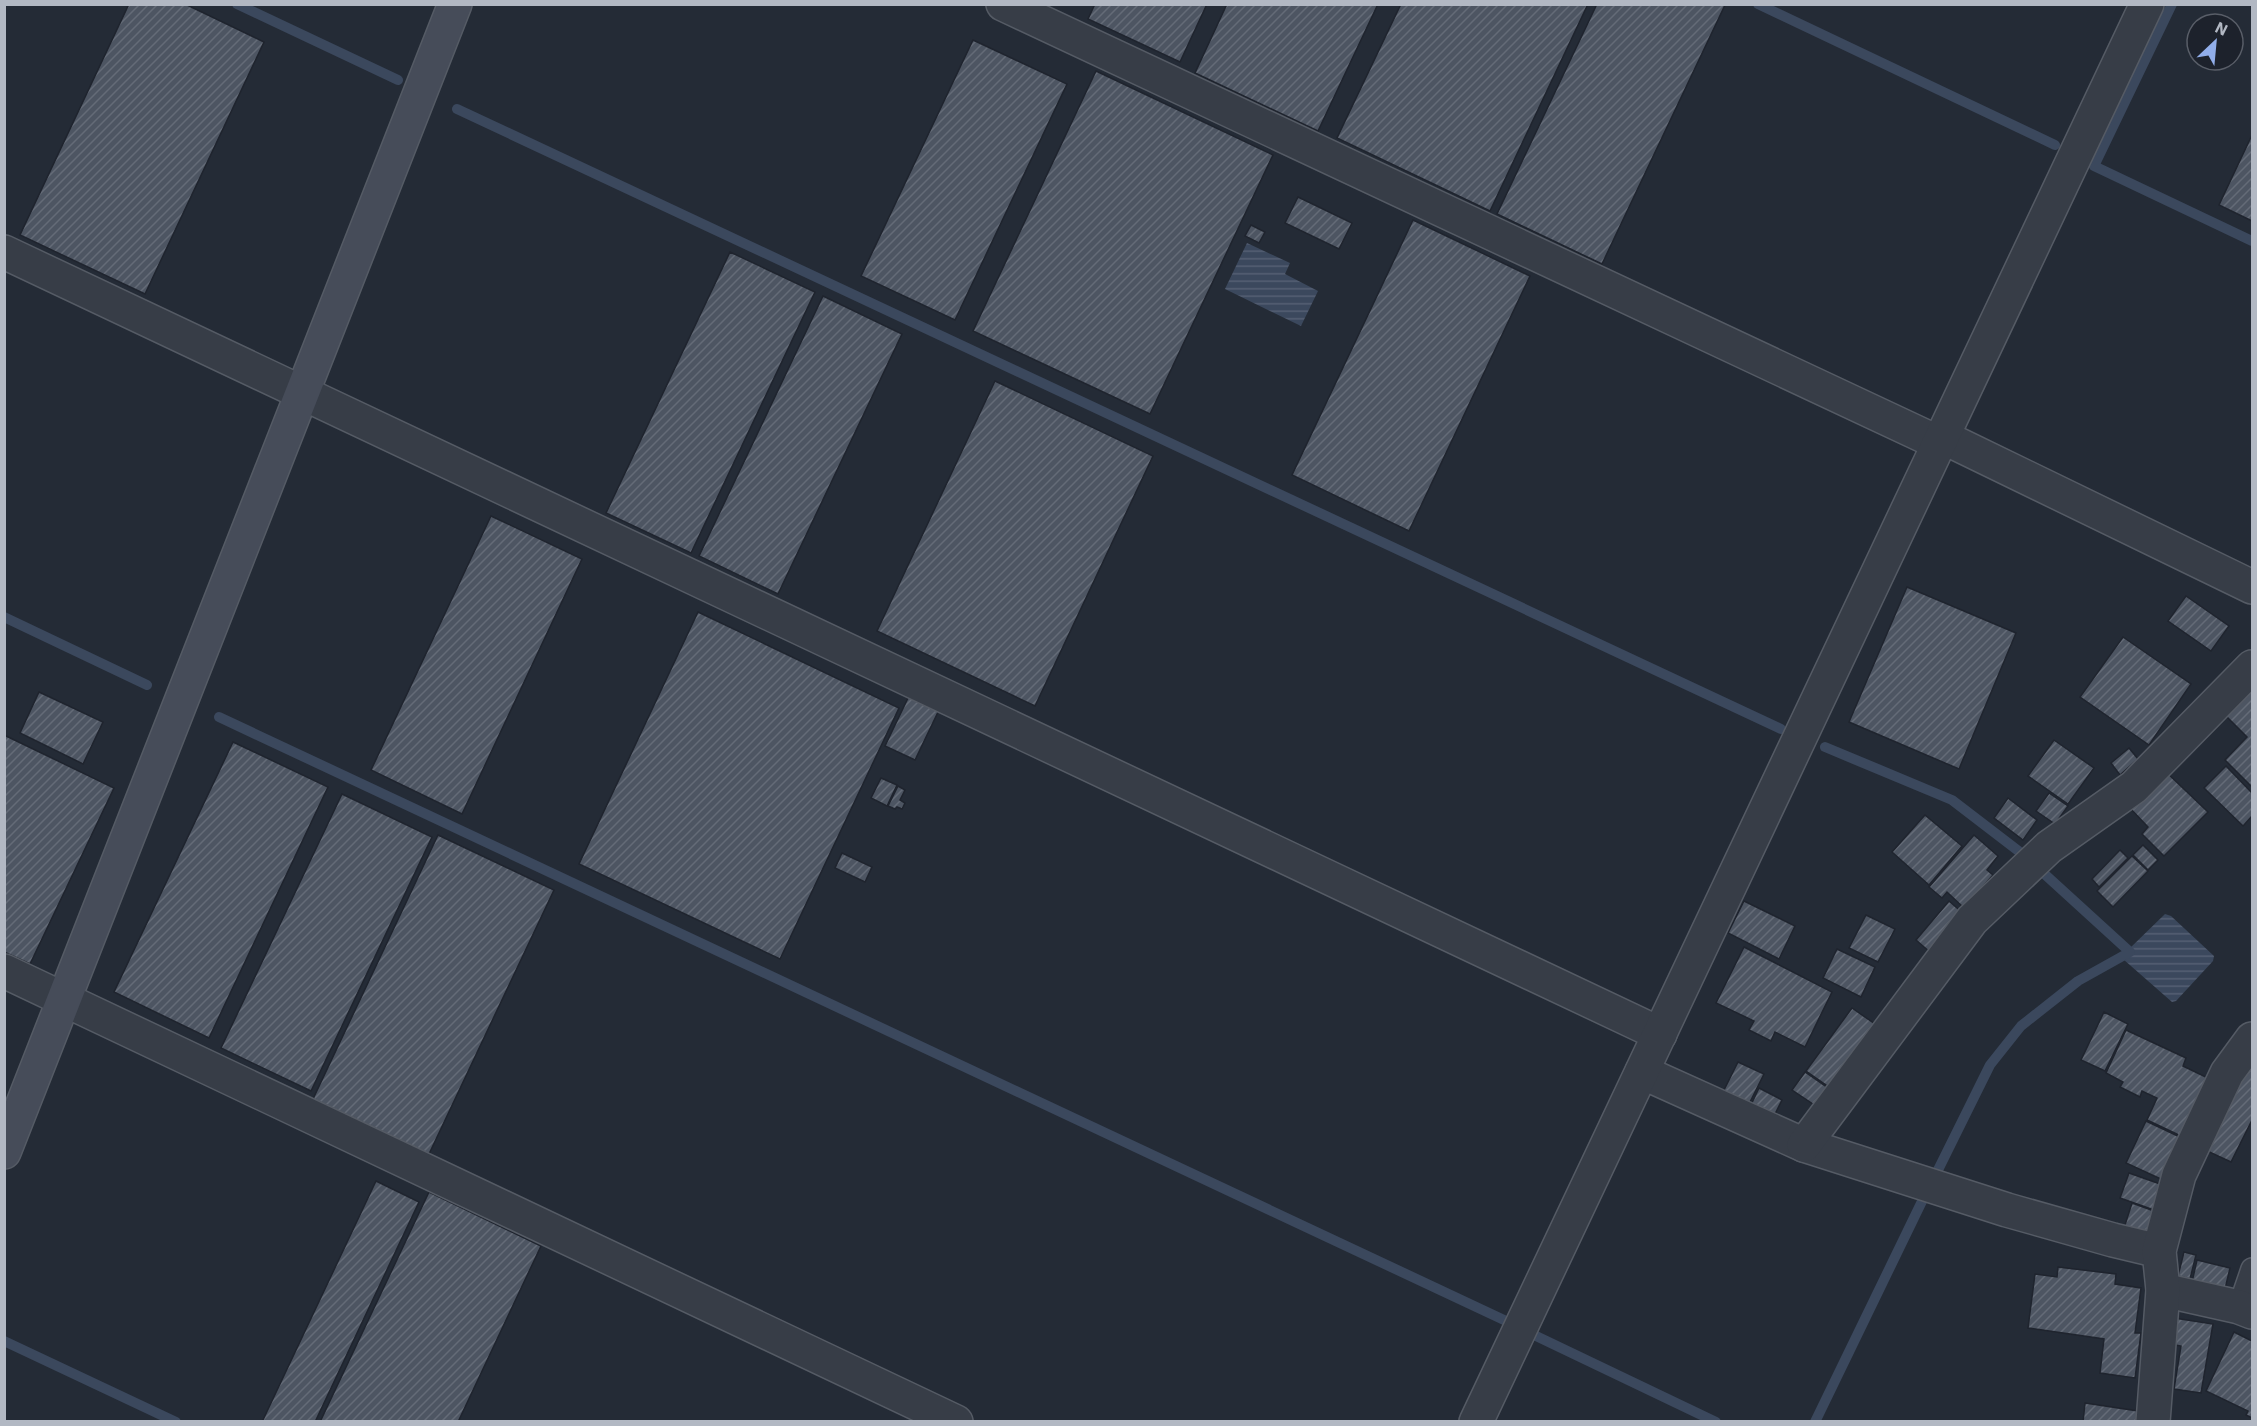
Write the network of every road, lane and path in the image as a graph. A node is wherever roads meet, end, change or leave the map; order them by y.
1 (455, 4) edge
2 (1003, 4) edge
3 (2147, 4) edge
4 (4, 252) edge
5 (302, 392) junction
6 (1942, 440) junction
7 (2253, 587) edge
8 (2253, 667) edge
9 (4, 971) edge
10 (65, 999) junction
11 (1660, 1035) junction
12 (2253, 1039) edge
13 (1642, 1072) junction
14 (1804, 1145) junction
15 (4, 1152) edge
16 (2159, 1251) junction
17 (2253, 1269) edge
18 (2163, 1290) junction
19 (2246, 1310) edge
20 (956, 1422) edge
21 (1476, 1422) edge
22 (2154, 1422) edge

1 - 5 street
2 - 6 street
3 - 6 street
4 - 5 street
5 - 10 street
5 - 11 street
6 - 7 street
6 - 11 street
8 - 14 street
9 - 10 street
10 - 15 street
10 - 20 street
11 - 13 street
12 - 16 street
13 - 14 street
13 - 21 street
14 - 16 street
16 - 18 street
17 - 19 lane
18 - 19 street
18 - 22 street

